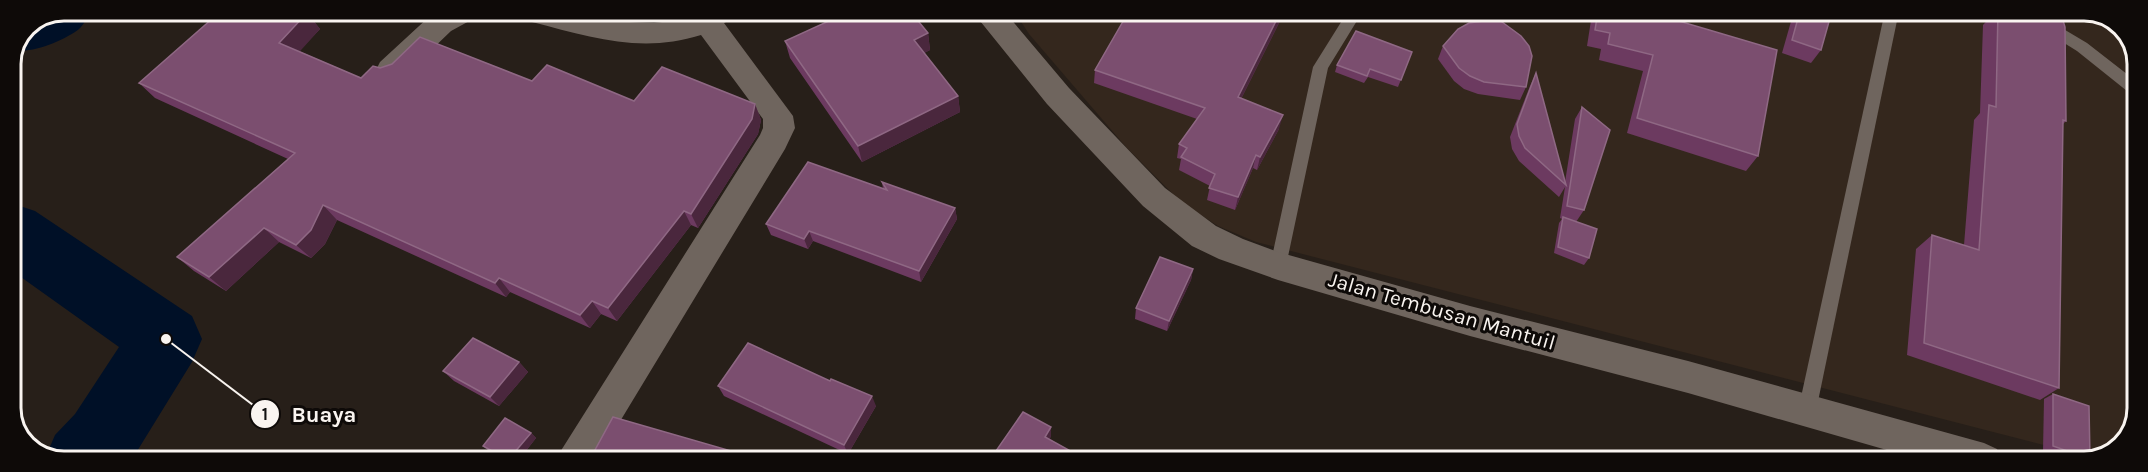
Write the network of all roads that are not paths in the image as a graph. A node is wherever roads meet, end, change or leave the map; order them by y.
1 (445, 21) edge
2 (571, 21) edge
3 (702, 21) edge
4 (718, 21) edge
5 (995, 21) edge
6 (1350, 21) edge
7 (1890, 21) edge
8 (2039, 21) edge
9 (391, 70) edge
10 (2127, 82) edge
11 (1278, 266) junction
12 (1807, 411) junction
13 (581, 451) edge
14 (1949, 451) edge

1 - 9 street
2 - 3 street
4 - 13 street
5 - 11 street, Jalan Tembusan Mantuil
6 - 11 lane
7 - 12 lane
8 - 10 lane
11 - 12 street, Jalan Tembusan Mantuil
12 - 14 street, Jalan Tembusan Mantuil

